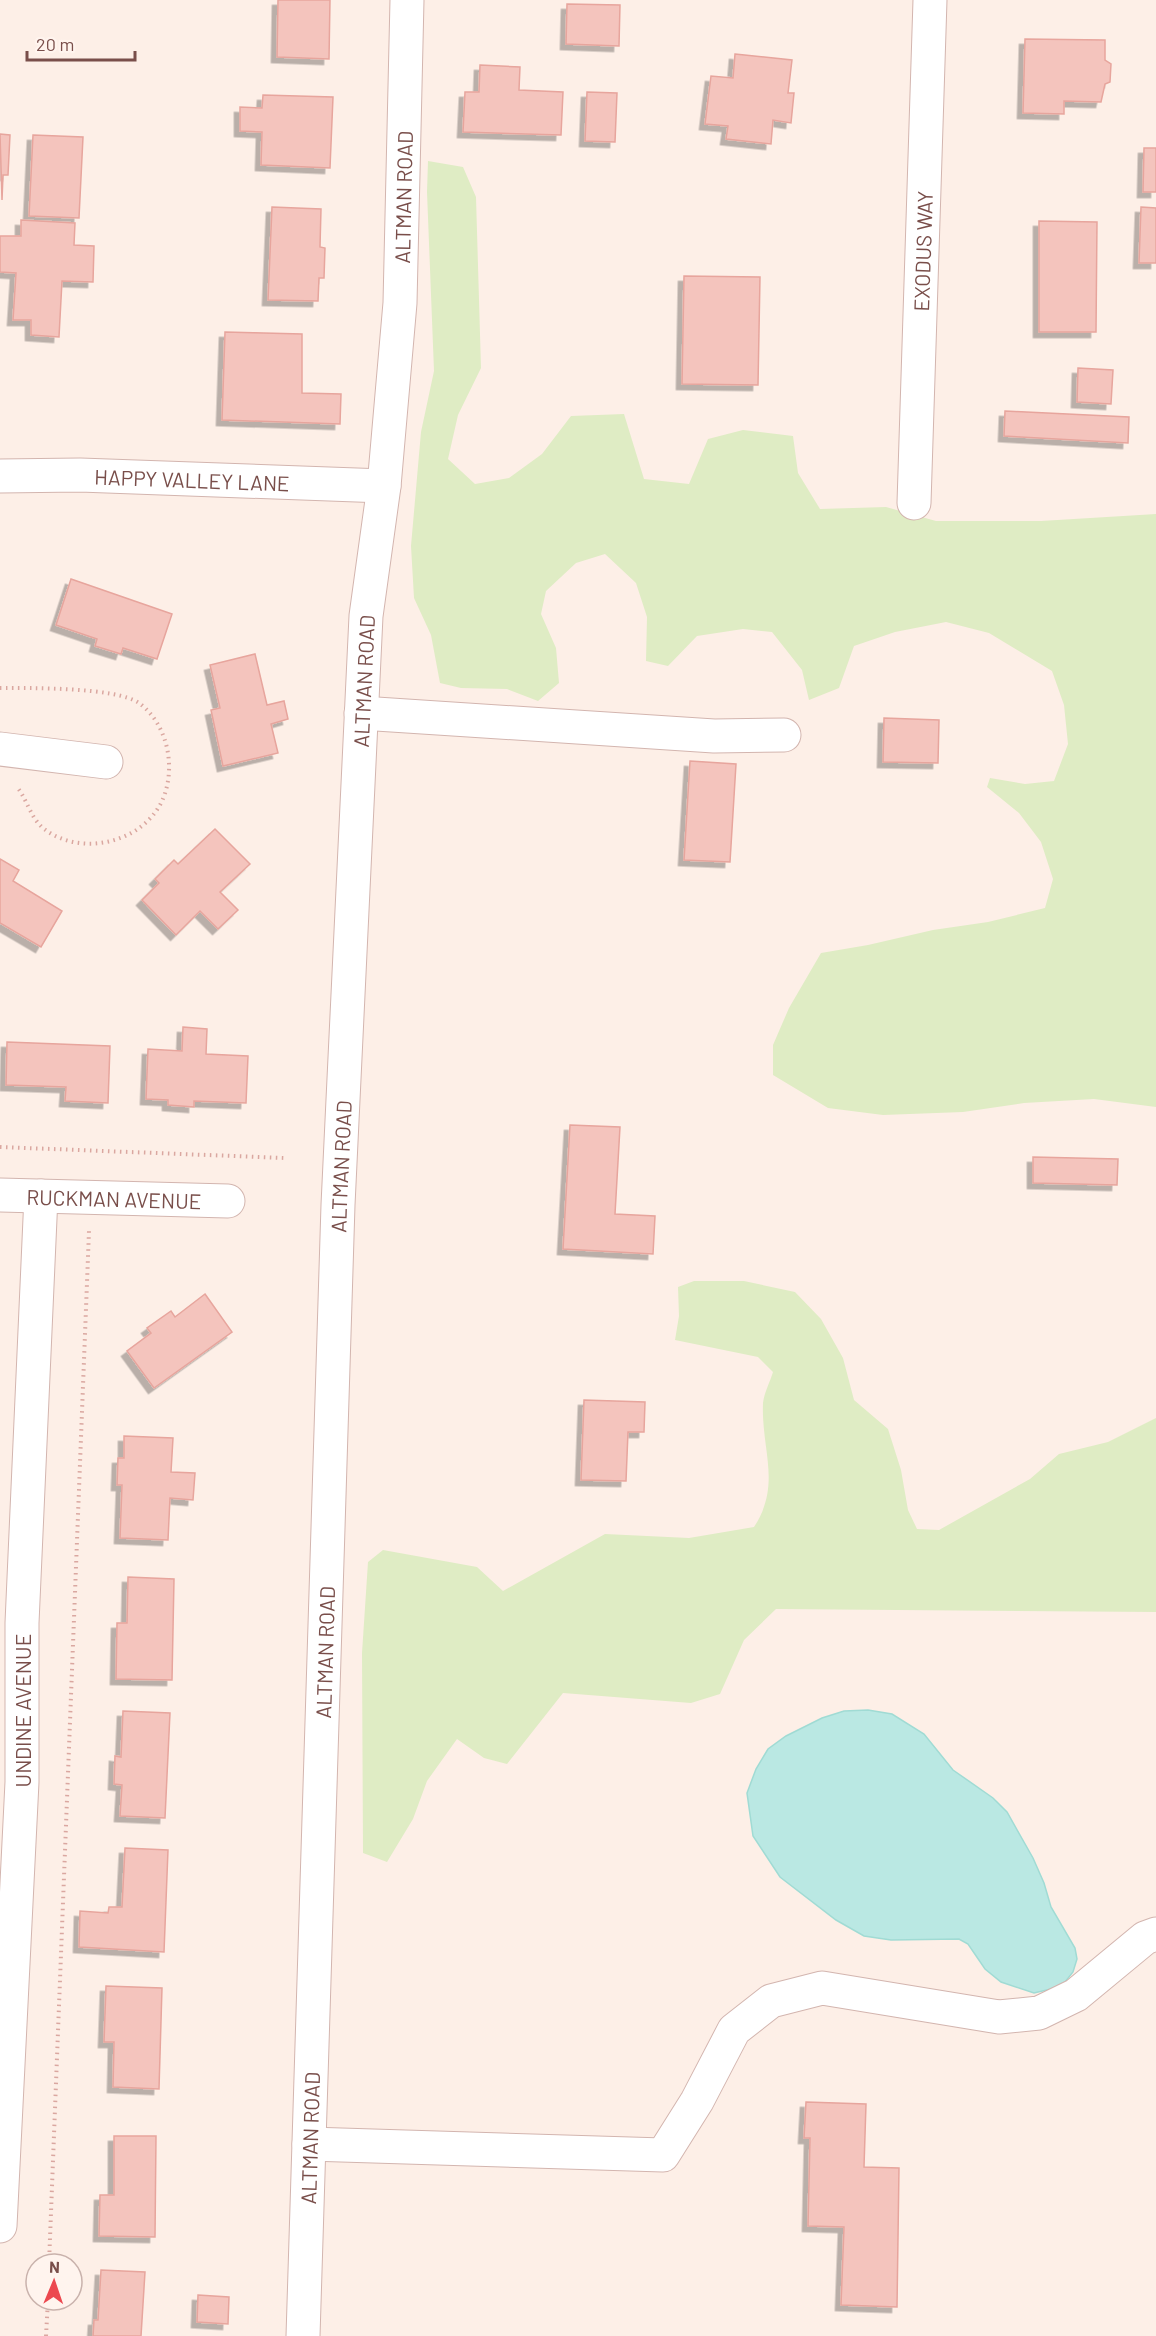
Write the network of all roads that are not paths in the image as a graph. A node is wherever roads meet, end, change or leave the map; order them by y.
1 (407, 0) edge
2 (930, 0) edge
3 (0, 476) edge
4 (384, 486) junction
5 (914, 502) dead end
6 (362, 713) junction
7 (784, 735) dead end
8 (0, 748) edge
9 (106, 762) dead end
10 (0, 1195) edge
11 (42, 1196) junction
12 (228, 1201) dead end
13 (11, 1623) edge
14 (1156, 1934) edge
15 (3, 2082) edge
16 (309, 2144) junction
17 (0, 2226) edge
18 (303, 2336) edge

1 - 4 street, ALTMAN ROAD
2 - 5 street, EXODUS WAY
3 - 4 street, HAPPY VALLEY LANE
4 - 6 street, ALTMAN ROAD
6 - 7 street
6 - 16 street, ALTMAN ROAD
8 - 9 street
10 - 11 street, RUCKMAN AVENUE
11 - 12 street, RUCKMAN AVENUE
11 - 13 street, UNDINE AVENUE
13 - 15 street, UNDINE AVENUE
14 - 16 street
15 - 17 street, UNDINE AVENUE
16 - 18 street, ALTMAN ROAD

